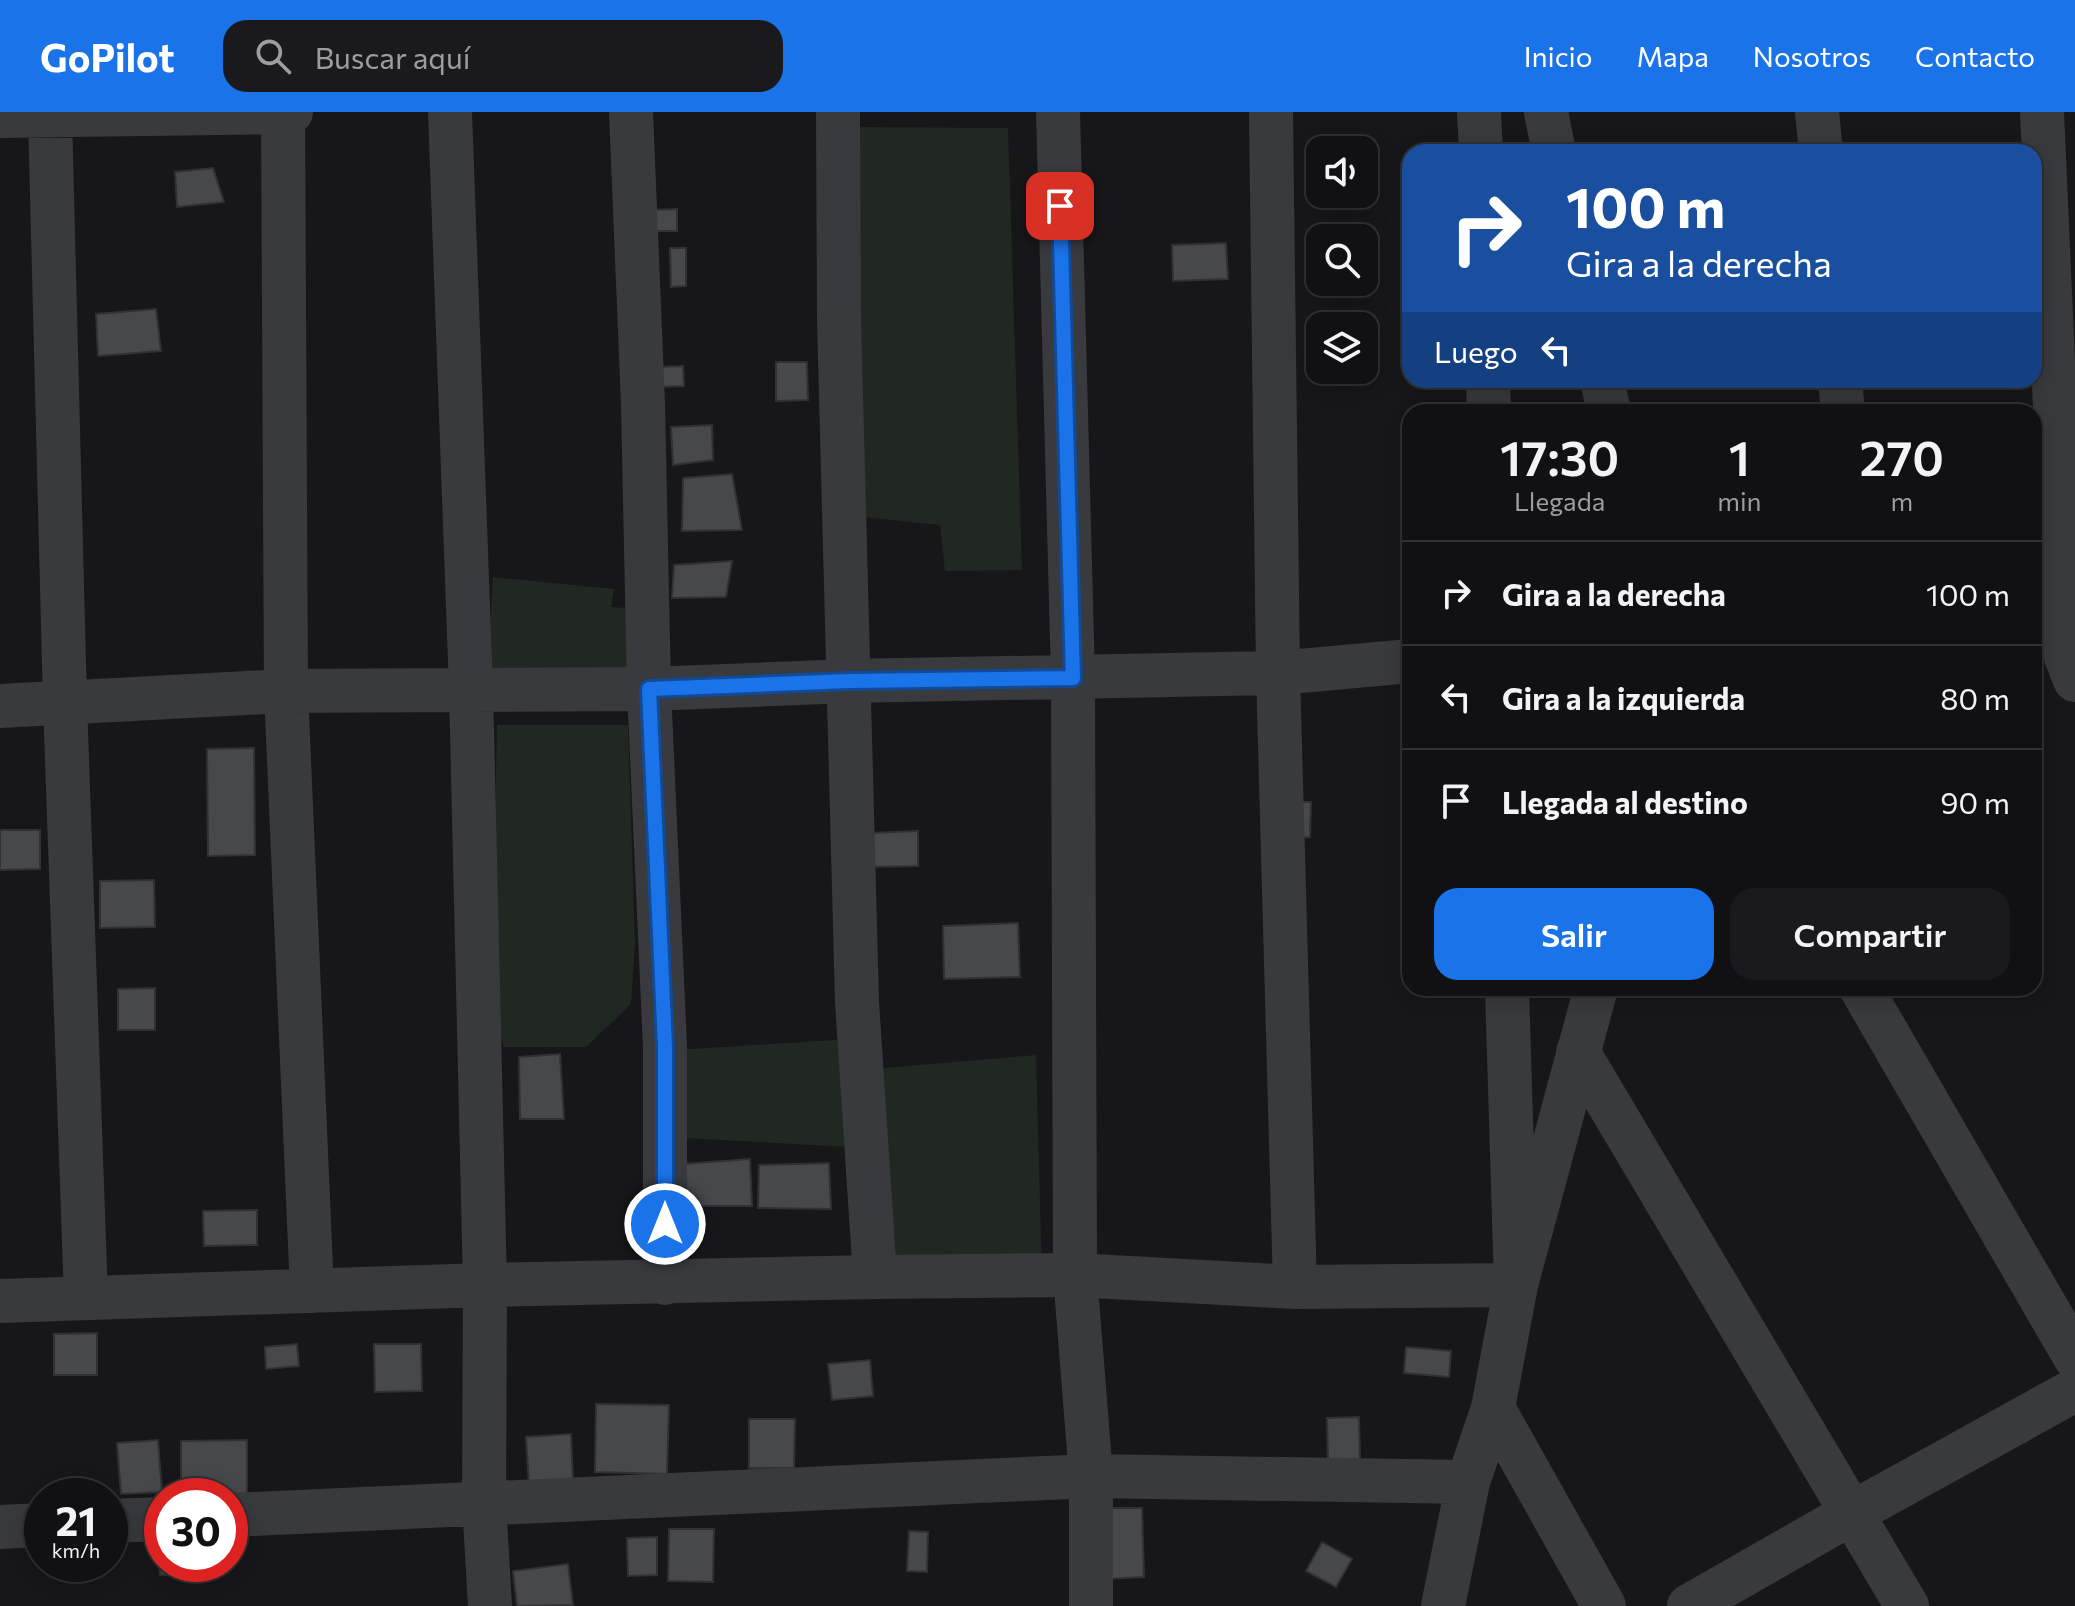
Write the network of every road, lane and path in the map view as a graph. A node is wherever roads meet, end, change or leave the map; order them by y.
1 (283, 112) edge
2 (291, 112) edge
3 (450, 112) edge
4 (631, 112) edge
5 (838, 112) edge
6 (1058, 112) edge
7 (1271, 112) edge
8 (1479, 112) edge
9 (1546, 112) edge
10 (1817, 112) edge
11 (2042, 112) edge
12 (0, 116) edge
13 (50, 116) junction
14 (1481, 144) edge
15 (1552, 144) edge
16 (1820, 144) edge
17 (2057, 556) edge
18 (1402, 662) edge
19 (1278, 673) junction
20 (1073, 678) junction
21 (2075, 680) edge
22 (849, 681) junction
23 (471, 689) junction
24 (649, 689) junction
25 (286, 691) junction
26 (65, 703) junction
27 (0, 706) edge
28 (1507, 996) edge
29 (1594, 996) edge
30 (1866, 996) edge
31 (1578, 1052) junction
32 (1075, 1275) junction
33 (875, 1277) junction
34 (665, 1283) junction
35 (485, 1285) junction
36 (1516, 1285) junction
37 (1295, 1287) junction
38 (312, 1291) junction
39 (86, 1298) junction
40 (0, 1301) edge
41 (2075, 1357) edge
42 (2075, 1390) edge
43 (1493, 1408) junction
44 (1091, 1476) junction
45 (1468, 1482) junction
46 (484, 1502) junction
47 (1852, 1513) junction
48 (248, 1514) edge
49 (24, 1526) edge
50 (0, 1527) edge
51 (490, 1606) edge
52 (1091, 1606) edge
53 (1443, 1606) edge
54 (1604, 1606) edge
55 (1689, 1606) edge
56 (1907, 1606) edge

1 - 2 street
1 - 13 street
1 - 25 street
3 - 23 street
4 - 24 street
5 - 22 street
6 - 20 street
7 - 19 street
8 - 14 street
9 - 15 street
10 - 16 street
11 - 17 street
12 - 13 street
13 - 26 street
17 - 21 street
18 - 19 street
19 - 20 street
19 - 37 street
20 - 22 street
20 - 32 street
22 - 24 street
22 - 33 street
23 - 24 street
23 - 25 street
23 - 35 street
24 - 34 street
25 - 26 street
25 - 38 street
26 - 27 street
26 - 39 street
28 - 36 street
29 - 31 street
30 - 41 street
31 - 36 street
31 - 47 street
32 - 33 street
32 - 37 street
32 - 44 street
33 - 34 street
34 - 35 street
35 - 38 street
35 - 46 street
36 - 37 street
36 - 43 street
38 - 39 street
39 - 40 street
42 - 47 street
43 - 45 street
43 - 54 street
44 - 45 street
44 - 46 street
44 - 52 street
45 - 53 street
46 - 48 street
46 - 51 street
47 - 55 street
47 - 56 street
49 - 50 street

